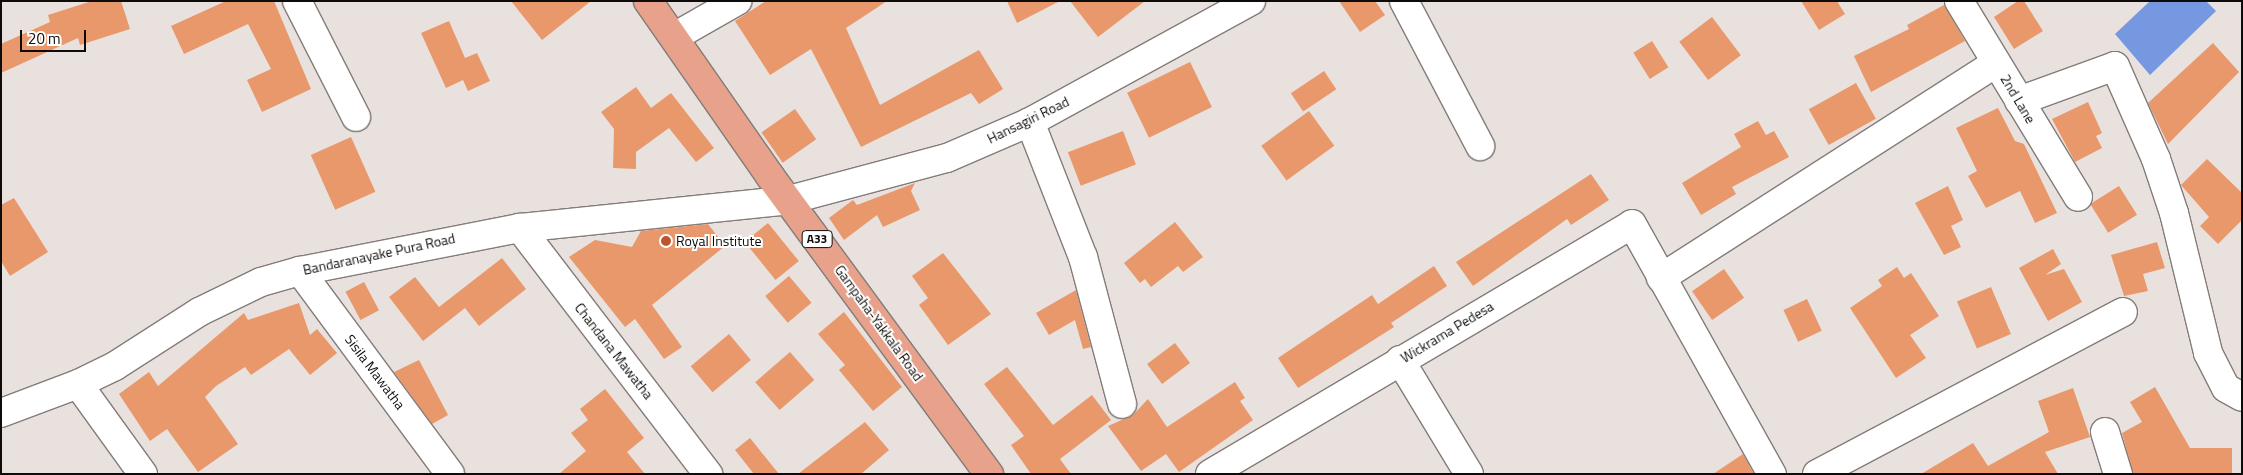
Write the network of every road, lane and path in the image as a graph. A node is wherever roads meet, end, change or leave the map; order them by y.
1 (297, 1) edge
2 (648, 1) edge
3 (737, 1) edge
4 (1251, 1) edge
5 (1404, 1) edge
6 (1959, 1) edge
7 (674, 37) junction
8 (1996, 63) junction
9 (2020, 101) junction
10 (356, 117) dead end
11 (1030, 122) junction
12 (1480, 146) dead end
13 (2078, 197) dead end
14 (789, 200) junction
15 (520, 228) junction
16 (300, 270) junction
17 (1661, 278) junction
18 (2123, 312) dead end
19 (1400, 360) junction
20 (78, 384) junction
21 (2242, 396) edge
22 (1122, 404) dead end
23 (1, 413) edge
24 (2105, 432) dead end
25 (143, 474) edge
26 (450, 474) edge
27 (708, 474) edge
28 (989, 474) edge
29 (1210, 474) edge
30 (1469, 474) edge
31 (1772, 474) edge
32 (1817, 474) edge
33 (2118, 474) edge

1 - 10 street
2 - 7 highway, Gampaha-Yakkala Road / A33
3 - 7 street
4 - 11 street, Hansagiri Road
5 - 12 street
6 - 8 street, 2nd Lane
7 - 14 highway, Gampaha-Yakkala Road / A33
8 - 9 street, 2nd Lane
8 - 17 street
9 - 13 street, 2nd Lane
9 - 21 street
11 - 14 street, Hansagiri Road
11 - 22 street
14 - 15 street, Bandaranayake Pura Road
14 - 28 highway, Gampaha-Yakkala Road / A33
15 - 16 street, Bandaranayake Pura Road
15 - 27 street, Chandana Mawatha
16 - 20 street, Bandaranayake Pura Road
16 - 26 street, Sisila Mawatha
17 - 19 street, Wickrama Pedesa
17 - 31 street
18 - 32 street
19 - 29 street, Wickrama Pedesa
19 - 30 street
20 - 23 street, Bandaranayake Pura Road
20 - 25 street
24 - 33 street

